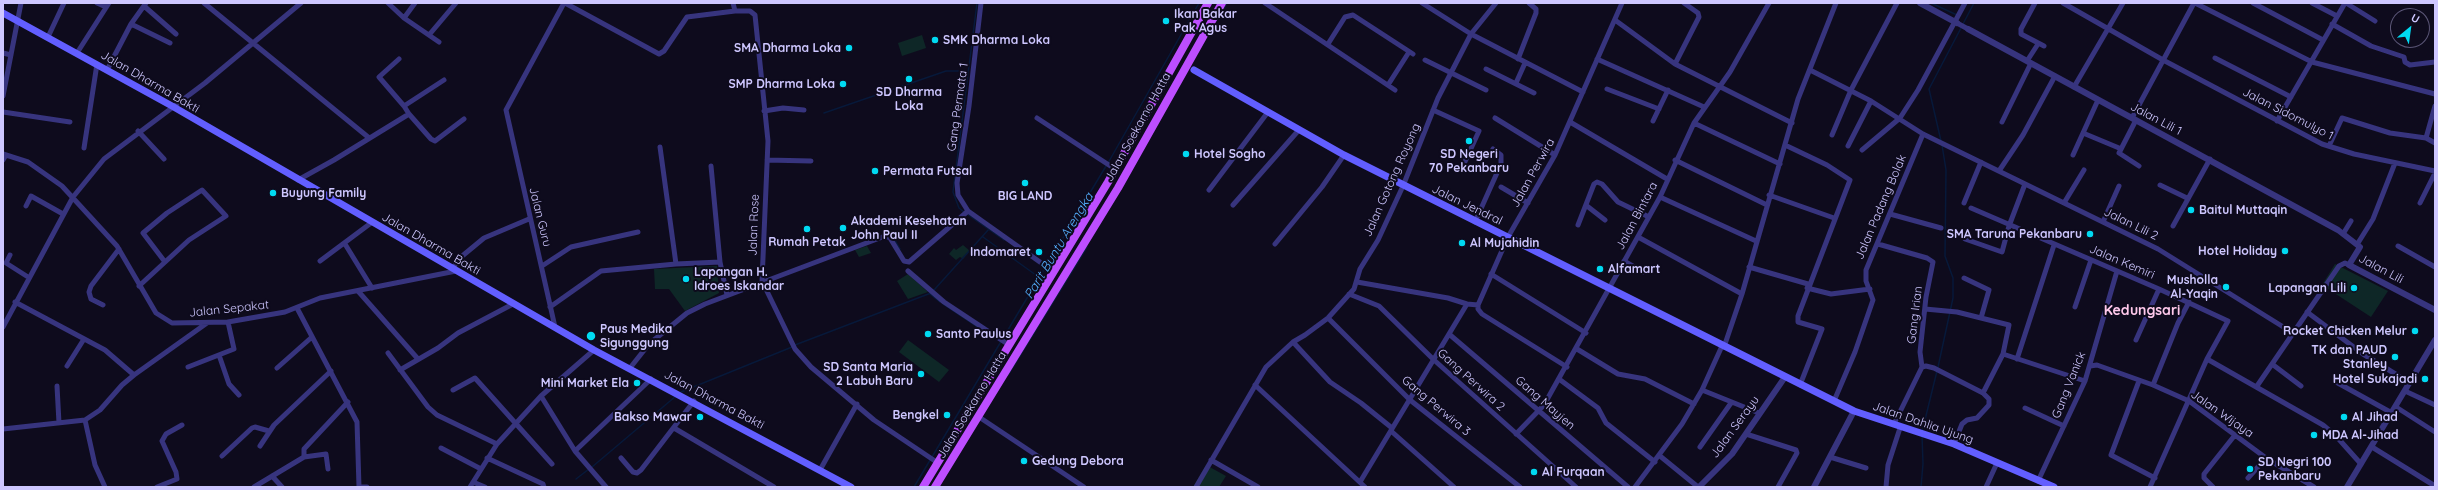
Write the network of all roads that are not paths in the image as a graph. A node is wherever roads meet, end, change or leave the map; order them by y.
1 (21, 3) edge
2 (64, 3) edge
3 (97, 3) edge
4 (204, 3) edge
5 (301, 3) edge
6 (388, 3) edge
7 (415, 3) edge
8 (456, 3) edge
9 (565, 3) edge
10 (733, 3) edge
11 (981, 3) edge
12 (1208, 3) edge
13 (1222, 3) edge
14 (1265, 3) edge
15 (1422, 3) edge
16 (1496, 3) edge
17 (1529, 3) edge
18 (1622, 3) edge
19 (1684, 3) edge
20 (1769, 3) edge
21 (1836, 3) edge
22 (1897, 3) edge
23 (1920, 3) edge
24 (1965, 3) edge
25 (2035, 3) edge
26 (2062, 3) edge
27 (2123, 3) edge
28 (2194, 3) edge
29 (2253, 3) edge
30 (2312, 3) edge
31 (2345, 3) edge
32 (145, 4) edge
33 (107, 5) edge
34 (735, 11) junction
35 (3, 13) edge
36 (2337, 16) junction
37 (404, 18) junction
38 (17, 20) junction
39 (1614, 20) junction
40 (1956, 21) junction
41 (2375, 21) dead end
42 (132, 24) junction
43 (2332, 24) junction
44 (2107, 28) junction
45 (1968, 29) joint
46 (176, 34) dead end
47 (1471, 34) junction
48 (429, 35) junction
49 (48, 37) junction
50 (2323, 40) junction
51 (253, 42) junction
52 (439, 42) dead end
53 (170, 43) dead end
54 (1328, 44) junction
55 (2038, 44) junction
56 (2044, 46) dead end
57 (3, 53) edge
58 (77, 53) junction
59 (11, 55) junction
60 (2215, 58) dead end
61 (399, 59) dead end
62 (1518, 59) junction
63 (1597, 59) junction
64 (1425, 60) dead end
65 (2163, 60) junction
66 (2029, 62) junction
67 (2312, 62) junction
68 (2435, 62) edge
69 (1525, 63) junction
70 (97, 64) junction
71 (1675, 64) junction
72 (1190, 67) junction
73 (1486, 69) dead end
74 (107, 70) junction
75 (1810, 70) junction
76 (1450, 73) junction
77 (2055, 76) junction
78 (444, 80) dead end
79 (1516, 83) junction
80 (1388, 85) junction
81 (2074, 87) junction
82 (1719, 88) junction
83 (1607, 89) dead end
84 (1395, 90) dead end
85 (1486, 90) dead end
86 (1668, 90) junction
87 (1851, 90) junction
88 (1583, 92) junction
89 (1534, 93) dead end
90 (2435, 94) edge
91 (3, 96) edge
92 (2291, 97) junction
93 (1871, 100) junction
94 (2098, 100) junction
95 (172, 106) junction
96 (404, 106) junction
97 (2435, 106) edge
98 (1704, 107) junction
99 (1659, 109) junction
100 (804, 110) dead end
101 (1433, 110) junction
102 (764, 111) junction
103 (3, 112) edge
104 (1268, 112) junction
105 (409, 114) junction
106 (1037, 118) dead end
107 (1495, 118) dead end
108 (1900, 118) junction
109 (464, 119) dead end
110 (2134, 119) junction
111 (1653, 121) dead end
112 (2278, 121) junction
113 (70, 122) dead end
114 (1570, 122) junction
115 (2002, 122) dead end
116 (1694, 123) junction
117 (1792, 123) junction
118 (138, 131) junction
119 (1298, 131) junction
120 (2083, 133) junction
121 (1923, 134) junction
122 (1832, 135) dead end
123 (368, 137) junction
124 (2426, 138) junction
125 (2435, 143) edge
126 (1785, 145) junction
127 (1848, 146) dead end
128 (2329, 146) junction
129 (660, 147) dead end
130 (84, 148) dead end
131 (2119, 148) junction
132 (1493, 149) dead end
133 (1862, 150) dead end
134 (5, 154) edge
135 (1344, 155) junction
136 (2073, 155) dead end
137 (1555, 156) junction
138 (164, 159) dead end
139 (2210, 159) junction
140 (3, 160) edge
141 (766, 160) junction
142 (1675, 160) junction
143 (811, 161) dead end
144 (1981, 162) junction
145 (2395, 163) junction
146 (1780, 164) junction
147 (1110, 165) junction
148 (711, 166) dead end
149 (1463, 166) dead end
150 (2139, 166) dead end
151 (2084, 170) dead end
152 (1999, 171) junction
153 (2435, 172) edge
154 (1667, 179) junction
155 (298, 180) junction
156 (1108, 182) junction
157 (2025, 184) junction
158 (2160, 185) dead end
159 (1403, 186) junction
160 (2119, 186) dead end
161 (1501, 187) dead end
162 (1118, 188) junction
163 (1209, 190) dead end
164 (1769, 195) junction
165 (73, 197) junction
166 (1660, 197) junction
167 (2187, 198) junction
168 (1528, 203) junction
169 (2064, 203) junction
170 (2420, 203) dead end
171 (1964, 204) dead end
172 (1767, 205) junction
173 (26, 206) dead end
174 (1233, 206) dead end
175 (1587, 206) junction
176 (1971, 208) dead end
177 (966, 212) junction
178 (63, 214) junction
179 (1890, 214) junction
180 (1649, 217) junction
181 (1834, 218) junction
182 (529, 219) junction
183 (1605, 220) dead end
184 (2351, 221) dead end
185 (1475, 222) junction
186 (2103, 222) junction
187 (371, 223) junction
188 (1578, 225) dead end
189 (2009, 226) junction
190 (2173, 226) dead end
191 (1941, 228) dead end
192 (638, 232) dead end
193 (2343, 234) junction
194 (1638, 237) junction
195 (1508, 238) junction
196 (1966, 239) dead end
197 (1756, 241) junction
198 (2358, 243) junction
199 (345, 244) junction
200 (1275, 244) dead end
201 (1878, 244) junction
202 (2054, 245) junction
203 (2398, 246) dead end
204 (119, 249) junction
205 (10, 255) dead end
206 (2092, 260) junction
207 (320, 261) dead end
208 (1624, 261) junction
209 (165, 262) junction
210 (720, 262) junction
211 (676, 264) junction
212 (2349, 265) junction
213 (542, 266) junction
214 (1749, 267) junction
215 (2435, 267) edge
216 (1049, 268) junction
217 (454, 270) junction
218 (908, 271) dead end
219 (2117, 271) junction
220 (1643, 272) dead end
221 (1491, 274) junction
222 (28, 277) junction
223 (1964, 278) dead end
224 (762, 281) junction
225 (1357, 282) junction
226 (139, 286) junction
227 (1808, 286) junction
228 (372, 288) junction
229 (1609, 289) junction
230 (1870, 289) junction
231 (2159, 289) junction
232 (358, 291) junction
233 (1349, 294) junction
234 (1742, 294) junction
235 (727, 295) junction
236 (15, 302) junction
237 (2189, 302) junction
238 (513, 304) junction
239 (1467, 304) junction
240 (103, 305) dead end
241 (1478, 305) junction
242 (550, 307) junction
243 (2075, 307) dead end
244 (297, 308) junction
245 (1925, 309) junction
246 (2435, 310) edge
247 (2307, 312) junction
248 (1328, 318) junction
249 (1981, 318) junction
250 (228, 322) junction
251 (208, 323) junction
252 (3, 327) edge
253 (555, 327) junction
254 (1586, 333) junction
255 (2293, 333) junction
256 (1450, 334) junction
257 (312, 337) junction
258 (84, 339) junction
259 (2136, 340) dead end
260 (2435, 340) edge
261 (1293, 342) junction
262 (1007, 343) junction
263 (1723, 347) junction
264 (1577, 349) junction
265 (594, 350) junction
266 (388, 353) dead end
267 (2003, 354) junction
268 (219, 355) junction
269 (418, 359) junction
270 (2017, 359) junction
271 (2207, 359) junction
272 (1434, 360) junction
273 (2272, 364) junction
274 (67, 366) dead end
275 (2090, 366) junction
276 (188, 367) dead end
277 (1566, 367) junction
278 (1922, 367) junction
279 (277, 368) dead end
280 (630, 368) junction
281 (400, 370) junction
282 (331, 371) junction
283 (134, 375) junction
284 (1785, 377) junction
285 (651, 379) junction
286 (1559, 379) junction
287 (2084, 381) junction
288 (2139, 381) junction
289 (2336, 382) dead end
290 (2410, 383) junction
291 (1255, 385) junction
292 (1800, 385) junction
293 (2153, 385) junction
294 (57, 386) dead end
295 (2257, 386) junction
296 (2301, 386) dead end
297 (453, 390) dead end
298 (1702, 390) junction
299 (2405, 390) junction
300 (1984, 393) junction
301 (239, 394) dead end
302 (541, 396) junction
303 (1410, 400) junction
304 (694, 401) junction
305 (1834, 401) junction
306 (2189, 401) junction
307 (348, 402) junction
308 (1731, 403) junction
309 (857, 404) junction
310 (1694, 404) junction
311 (2435, 405) edge
312 (2025, 408) dead end
313 (2394, 410) junction
314 (1539, 411) junction
315 (1854, 411) junction
316 (1759, 413) junction
317 (979, 417) junction
318 (85, 420) junction
319 (59, 423) junction
320 (516, 423) junction
321 (182, 425) dead end
322 (1897, 426) junction
323 (2064, 426) junction
324 (674, 428) junction
325 (3, 429) edge
326 (1392, 429) junction
327 (269, 431) junction
328 (2435, 432) edge
329 (1516, 434) junction
330 (1746, 434) junction
331 (2235, 435) junction
332 (497, 444) junction
333 (1954, 444) junction
334 (260, 446) dead end
335 (1700, 447) dead end
336 (2372, 447) junction
337 (441, 448) dead end
338 (575, 451) junction
339 (222, 456) dead end
340 (1660, 456) junction
341 (304, 457) junction
342 (1830, 457) junction
343 (487, 458) junction
344 (621, 458) dead end
345 (2266, 458) junction
346 (1211, 460) junction
347 (935, 461) junction
348 (1655, 462) junction
349 (1997, 463) junction
350 (552, 464) dead end
351 (2361, 464) junction
352 (1866, 468) dead end
353 (328, 469) dead end
354 (481, 469) junction
355 (820, 470) junction
356 (272, 476) junction
357 (2155, 478) junction
358 (2248, 478) dead end
359 (2038, 480) junction
360 (474, 482) junction
361 (1360, 482) junction
362 (2435, 486) edge
363 (105, 487) edge
364 (157, 487) edge
365 (254, 487) edge
366 (282, 487) edge
367 (359, 487) edge
368 (367, 487) edge
369 (470, 487) edge
370 (485, 487) edge
371 (544, 487) edge
372 (606, 487) edge
373 (774, 487) edge
374 (851, 487) edge
375 (923, 487) edge
376 (935, 487) edge
377 (1084, 487) edge
378 (1196, 487) edge
379 (1258, 487) edge
380 (1365, 487) edge
381 (1454, 487) edge
382 (1520, 487) edge
383 (1576, 487) edge
384 (1628, 487) edge
385 (1635, 487) edge
386 (1699, 487) edge
387 (1778, 487) edge
388 (1814, 487) edge
389 (1886, 487) edge
390 (1986, 487) edge
391 (2054, 487) edge
392 (2150, 487) edge
393 (2213, 487) edge
394 (2314, 487) edge
395 (2347, 487) edge

1 - 38 street
2 - 49 street
3 - 33 street
4 - 51 street
5 - 51 street
6 - 37 street
7 - 37 street
8 - 48 street
9 - 34 street
9 - 182 street, Jalan Guru
10 - 34 street
11 - 177 street, Gang Permata 1
12 - 147 main road, Jalan Soekarno Hatta
13 - 72 main road, Jalan Soekarno Hatta
14 - 54 street
15 - 47 street
16 - 47 street, Jalan Gotong Royong
17 - 62 street
18 - 39 street, Jalan Perwira
19 - 71 street
20 - 82 street, Jalan Bintara
21 - 75 street
22 - 87 street
23 - 40 street, Jalan Lili 1
24 - 40 street
25 - 55 street
26 - 44 street, Jalan Sidomulyo 1
27 - 44 street
28 - 65 street
28 - 67 street
29 - 50 street
30 - 36 street
31 - 36 street
31 - 41 street
32 - 42 street
32 - 46 street
33 - 58 street
34 - 102 street, Jalan Rose
35 - 38 main road, Jalan Dharma Bakti
36 - 43 street
37 - 48 street
38 - 49 main road, Jalan Dharma Bakti
38 - 59 street
39 - 63 street, Jalan Perwira
39 - 71 street
40 - 45 street, Jalan Lili 1
40 - 108 street
42 - 53 street
42 - 74 street
43 - 50 street
43 - 68 street
44 - 65 street, Jalan Sidomulyo 1
44 - 81 street
45 - 66 street, Jalan Lili 1
47 - 62 street
47 - 76 street, Jalan Gotong Royong
48 - 52 street
49 - 58 main road, Jalan Dharma Bakti
50 - 67 street
51 - 95 street
51 - 123 street
54 - 80 street
54 - 80 street
55 - 56 street
55 - 66 street
57 - 59 street
58 - 70 main road, Jalan Dharma Bakti
59 - 91 street
60 - 92 street
61 - 96 street
62 - 69 street
63 - 86 street
63 - 88 street, Jalan Perwira
64 - 76 street
65 - 110 street
65 - 112 street, Jalan Sidomulyo 1
66 - 77 street, Jalan Lili 1
66 - 115 street
67 - 90 street
67 - 92 street
69 - 79 street
69 - 88 street
70 - 74 main road, Jalan Dharma Bakti
70 - 130 street
71 - 82 street
72 - 104 main road, Jalan Jendral
72 - 162 main road, Jalan Soekarno Hatta
73 - 79 street
74 - 95 main road, Jalan Dharma Bakti
75 - 87 street
75 - 117 street
76 - 85 street
76 - 101 street, Jalan Gotong Royong
77 - 81 street, Jalan Lili 1
77 - 152 street
78 - 96 street
79 - 89 street
80 - 84 street
81 - 94 street, Jalan Lili 1
82 - 98 street, Jalan Bintara
82 - 117 street
83 - 99 street
86 - 98 street
86 - 99 street
87 - 93 street
87 - 122 street
88 - 114 street, Jalan Perwira
92 - 112 street
93 - 108 street
93 - 127 street
94 - 110 street, Jalan Lili 1
94 - 120 street
95 - 118 street
95 - 155 main road, Jalan Dharma Bakti
96 - 105 street
97 - 124 street
98 - 116 street, Jalan Bintara
99 - 111 street
100 - 102 street
101 - 149 street
101 - 159 street, Jalan Gotong Royong
102 - 141 street, Jalan Rose
103 - 113 street
104 - 119 main road, Jalan Jendral
104 - 163 street
105 - 109 street
105 - 123 street
106 - 147 street
107 - 137 street
108 - 121 street
108 - 133 street
110 - 131 street
110 - 139 street, Jalan Lili 1
112 - 128 street, Jalan Sidomulyo 1
114 - 137 street, Jalan Perwira
114 - 154 street
116 - 142 street, Jalan Bintara
116 - 146 street
117 - 126 street
118 - 138 street
118 - 165 street
119 - 135 main road, Jalan Jendral
119 - 174 street
120 - 131 street
120 - 136 street
121 - 144 street, Jalan Lili 2
121 - 179 street, Jalan Padang Bolak
123 - 155 street
124 - 125 street
124 - 128 street
126 - 146 street
126 - 181 street
128 - 145 street, Jalan Sidomulyo 1
129 - 211 street
131 - 150 street
132 - 185 street
134 - 140 street
134 - 165 street, Jalan Sepakat
135 - 159 main road, Jalan Jendral
135 - 200 street
137 - 168 street, Jalan Perwira
139 - 167 street
139 - 193 street, Jalan Lili 1
141 - 143 street
141 - 224 street, Jalan Rose
142 - 154 street, Jalan Bintara
142 - 172 street
144 - 152 street, Jalan Lili 2
144 - 171 street
145 - 153 street, Jalan Sidomulyo 1
145 - 198 street
146 - 164 street
147 - 156 main road, Jalan Soekarno Hatta
148 - 210 street
151 - 169 street
152 - 157 street, Jalan Lili 2
153 - 170 street
154 - 166 street, Jalan Bintara
155 - 187 main road, Jalan Dharma Bakti
156 - 162 main road
156 - 216 main road, Jalan Soekarno Hatta
157 - 169 street, Jalan Lili 2
157 - 189 street
158 - 167 street
159 - 185 main road, Jalan Jendral
159 - 225 street, Jalan Gotong Royong
160 - 186 street
161 - 168 street
162 - 317 main road, Jalan Soekarno Hatta
164 - 172 street
164 - 181 street
165 - 178 street
165 - 204 street, Jalan Sepakat
166 - 180 street, Jalan Bintara
166 - 197 street
167 - 190 street
168 - 195 street, Jalan Perwira
169 - 186 street, Jalan Lili 2
172 - 197 street
173 - 178 street
175 - 180 street
175 - 183 street
175 - 188 street
176 - 189 street, Jalan Kemiri
177 - 216 street
177 - 224 street
178 - 222 street
179 - 191 street
179 - 201 street, Jalan Padang Bolak
180 - 194 street, Jalan Bintara
181 - 227 street
182 - 213 street, Jalan Guru
182 - 217 street
184 - 193 street
185 - 195 main road, Jalan Jendral
186 - 255 street, Jalan Lili 2
187 - 199 street
187 - 217 main road, Jalan Dharma Bakti
189 - 196 street
189 - 202 street, Jalan Kemiri
192 - 213 street
193 - 198 street, Jalan Lili 1
194 - 208 street, Jalan Bintara
194 - 234 street
195 - 221 street, Jalan Perwira
195 - 229 main road, Jalan Jendral
197 - 214 street
198 - 212 street
199 - 207 street
199 - 228 street
201 - 230 street, Jalan Padang Bolak
201 - 245 street, Gang Irian
202 - 206 street, Jalan Kemiri
202 - 270 street
203 - 215 street
204 - 226 street, Jalan Sepakat
204 - 240 street
205 - 222 street
206 - 219 street, Jalan Kemiri
206 - 243 street
208 - 220 street
208 - 229 street, Jalan Bintara
209 - 209 street
209 - 226 street
210 - 211 street
210 - 235 street
211 - 242 street
212 - 246 street, Jalan Lili
212 - 247 street, Jalan Lili
213 - 242 street, Jalan Guru
214 - 227 street
214 - 234 street
216 - 262 main road, Jalan Soekarno Hatta
217 - 228 street, Jalan Sepakat
217 - 238 main road, Jalan Dharma Bakti
218 - 262 street
219 - 231 street, Jalan Kemiri
219 - 275 street, Gang Vanick
221 - 241 street, Jalan Perwira
221 - 254 street
222 - 236 street
223 - 249 street
224 - 235 street
224 - 309 street, Jalan Rose
225 - 233 street, Jalan Gotong Royong
225 - 239 street
226 - 251 street, Jalan Sepakat
227 - 230 street
227 - 292 street
228 - 232 street, Jalan Sepakat
229 - 254 street, Jalan Bintara
229 - 263 main road, Jalan Jendral
230 - 305 street, Jalan Padang Bolak
231 - 237 street, Jalan Kemiri
231 - 259 street
232 - 244 street, Jalan Sepakat
232 - 269 street
233 - 248 street, Jalan Gotong Royong
233 - 272 street, Gang Perwira 2
234 - 263 street
235 - 280 street
236 - 252 street
236 - 258 street
237 - 271 street, Jalan Kemiri
237 - 293 street
238 - 253 main road, Jalan Dharma Bakti
238 - 269 street
239 - 241 street
239 - 256 street
241 - 277 street
242 - 253 street, Jalan Guru
244 - 250 street, Jalan Sepakat
244 - 257 street
245 - 249 street
245 - 278 street, Gang Irian
247 - 255 street, Jalan Lili
247 - 290 street
248 - 261 street, Jalan Gotong Royong
248 - 303 street, Gang Perwira 3
249 - 267 street
250 - 251 street, Jalan Sepakat
250 - 268 street
251 - 283 street
253 - 265 main road, Jalan Dharma Bakti
254 - 264 street, Jalan Bintara
255 - 273 street, Jalan Lili
256 - 272 street
256 - 314 street, Gang Mayjen
257 - 279 street
257 - 282 street
258 - 274 street
258 - 283 street
260 - 290 street
261 - 291 street, Jalan Gotong Royong
261 - 326 street
262 - 347 main road, Jalan Soekarno Hatta
263 - 284 main road, Jalan Jendral
263 - 298 street
264 - 277 street, Jalan Bintara
264 - 310 street
265 - 280 main road, Jalan Dharma Bakti
265 - 302 street
266 - 281 street
267 - 270 street
267 - 300 street
268 - 276 street
268 - 301 street
269 - 281 street
270 - 287 street
271 - 295 street
271 - 306 street, Jalan Kemiri
272 - 303 street
272 - 329 street, Gang Perwira 2
273 - 295 street, Jalan Lili
273 - 296 street
275 - 287 street, Gang Vanick
275 - 288 street, Jalan Wijaya
277 - 286 street, Jalan Bintara
278 - 300 street
278 - 322 street
280 - 285 main road, Jalan Dharma Bakti
281 - 332 street
282 - 307 street
282 - 327 street
283 - 318 street
284 - 292 main road, Jalan Dahlia Ujung
284 - 316 street, Jalan Serayu
285 - 304 main road, Jalan Dharma Bakti
285 - 338 street
286 - 314 street, Jalan Bintara
286 - 348 street
287 - 323 street, Gang Vanick
288 - 293 street, Jalan Wijaya
288 - 357 street
289 - 313 street
290 - 299 street
291 - 346 street, Jalan Gotong Royong
291 - 361 street
292 - 305 main road, Jalan Dahlia Ujung
293 - 306 street, Jalan Wijaya
294 - 319 street
295 - 351 street
297 - 320 street
298 - 308 street
298 - 310 street
299 - 311 street
299 - 313 street
300 - 333 street
302 - 320 street
302 - 338 street
303 - 326 street
303 - 382 street, Gang Perwira 3
304 - 324 street
304 - 355 main road, Jalan Dharma Bakti
305 - 315 main road, Jalan Dahlia Ujung
306 - 331 street, Jalan Wijaya
306 - 357 street, Jalan Kemiri
307 - 341 street
307 - 367 street
308 - 316 street
308 - 335 street
309 - 347 street, Jalan Rose
309 - 355 street
310 - 340 street
312 - 323 street
313 - 328 street
313 - 336 street
314 - 329 street, Jalan Bintara
314 - 384 street, Gang Mayjen
315 - 322 main road, Jalan Dahlia Ujung
315 - 342 street
316 - 330 street, Jalan Serayu
317 - 376 main road, Jalan Soekarno Hatta
317 - 377 street
318 - 319 street
318 - 363 street
319 - 325 street
320 - 332 street
320 - 350 street
321 - 364 street
322 - 333 main road, Jalan Dahlia Ujung
322 - 389 street
323 - 359 street, Gang Vanick
324 - 344 street
324 - 373 street
326 - 361 street
326 - 381 street
327 - 334 street
327 - 339 street
329 - 383 street, Gang Perwira 2
330 - 386 street, Jalan Serayu
330 - 387 street
331 - 345 street, Jalan Wijaya
331 - 393 street
332 - 343 street
333 - 349 main road, Jalan Dahlia Ujung
336 - 351 street
336 - 362 street
337 - 354 street
338 - 372 street
340 - 348 street
340 - 386 street
341 - 353 street
341 - 356 street
342 - 352 street
342 - 388 street
343 - 354 street
343 - 371 street
345 - 358 street
345 - 394 street, Jalan Wijaya
346 - 378 street, Jalan Gotong Royong
346 - 379 street
347 - 375 main road, Jalan Soekarno Hatta
348 - 385 street
349 - 359 main road, Jalan Dahlia Ujung
349 - 390 street
351 - 395 street
354 - 360 street
355 - 374 main road, Jalan Dharma Bakti
356 - 365 street
356 - 366 street
357 - 392 street, Jalan Kemiri
359 - 391 main road, Jalan Dahlia Ujung
360 - 369 street
360 - 370 street
361 - 380 street
367 - 368 street

